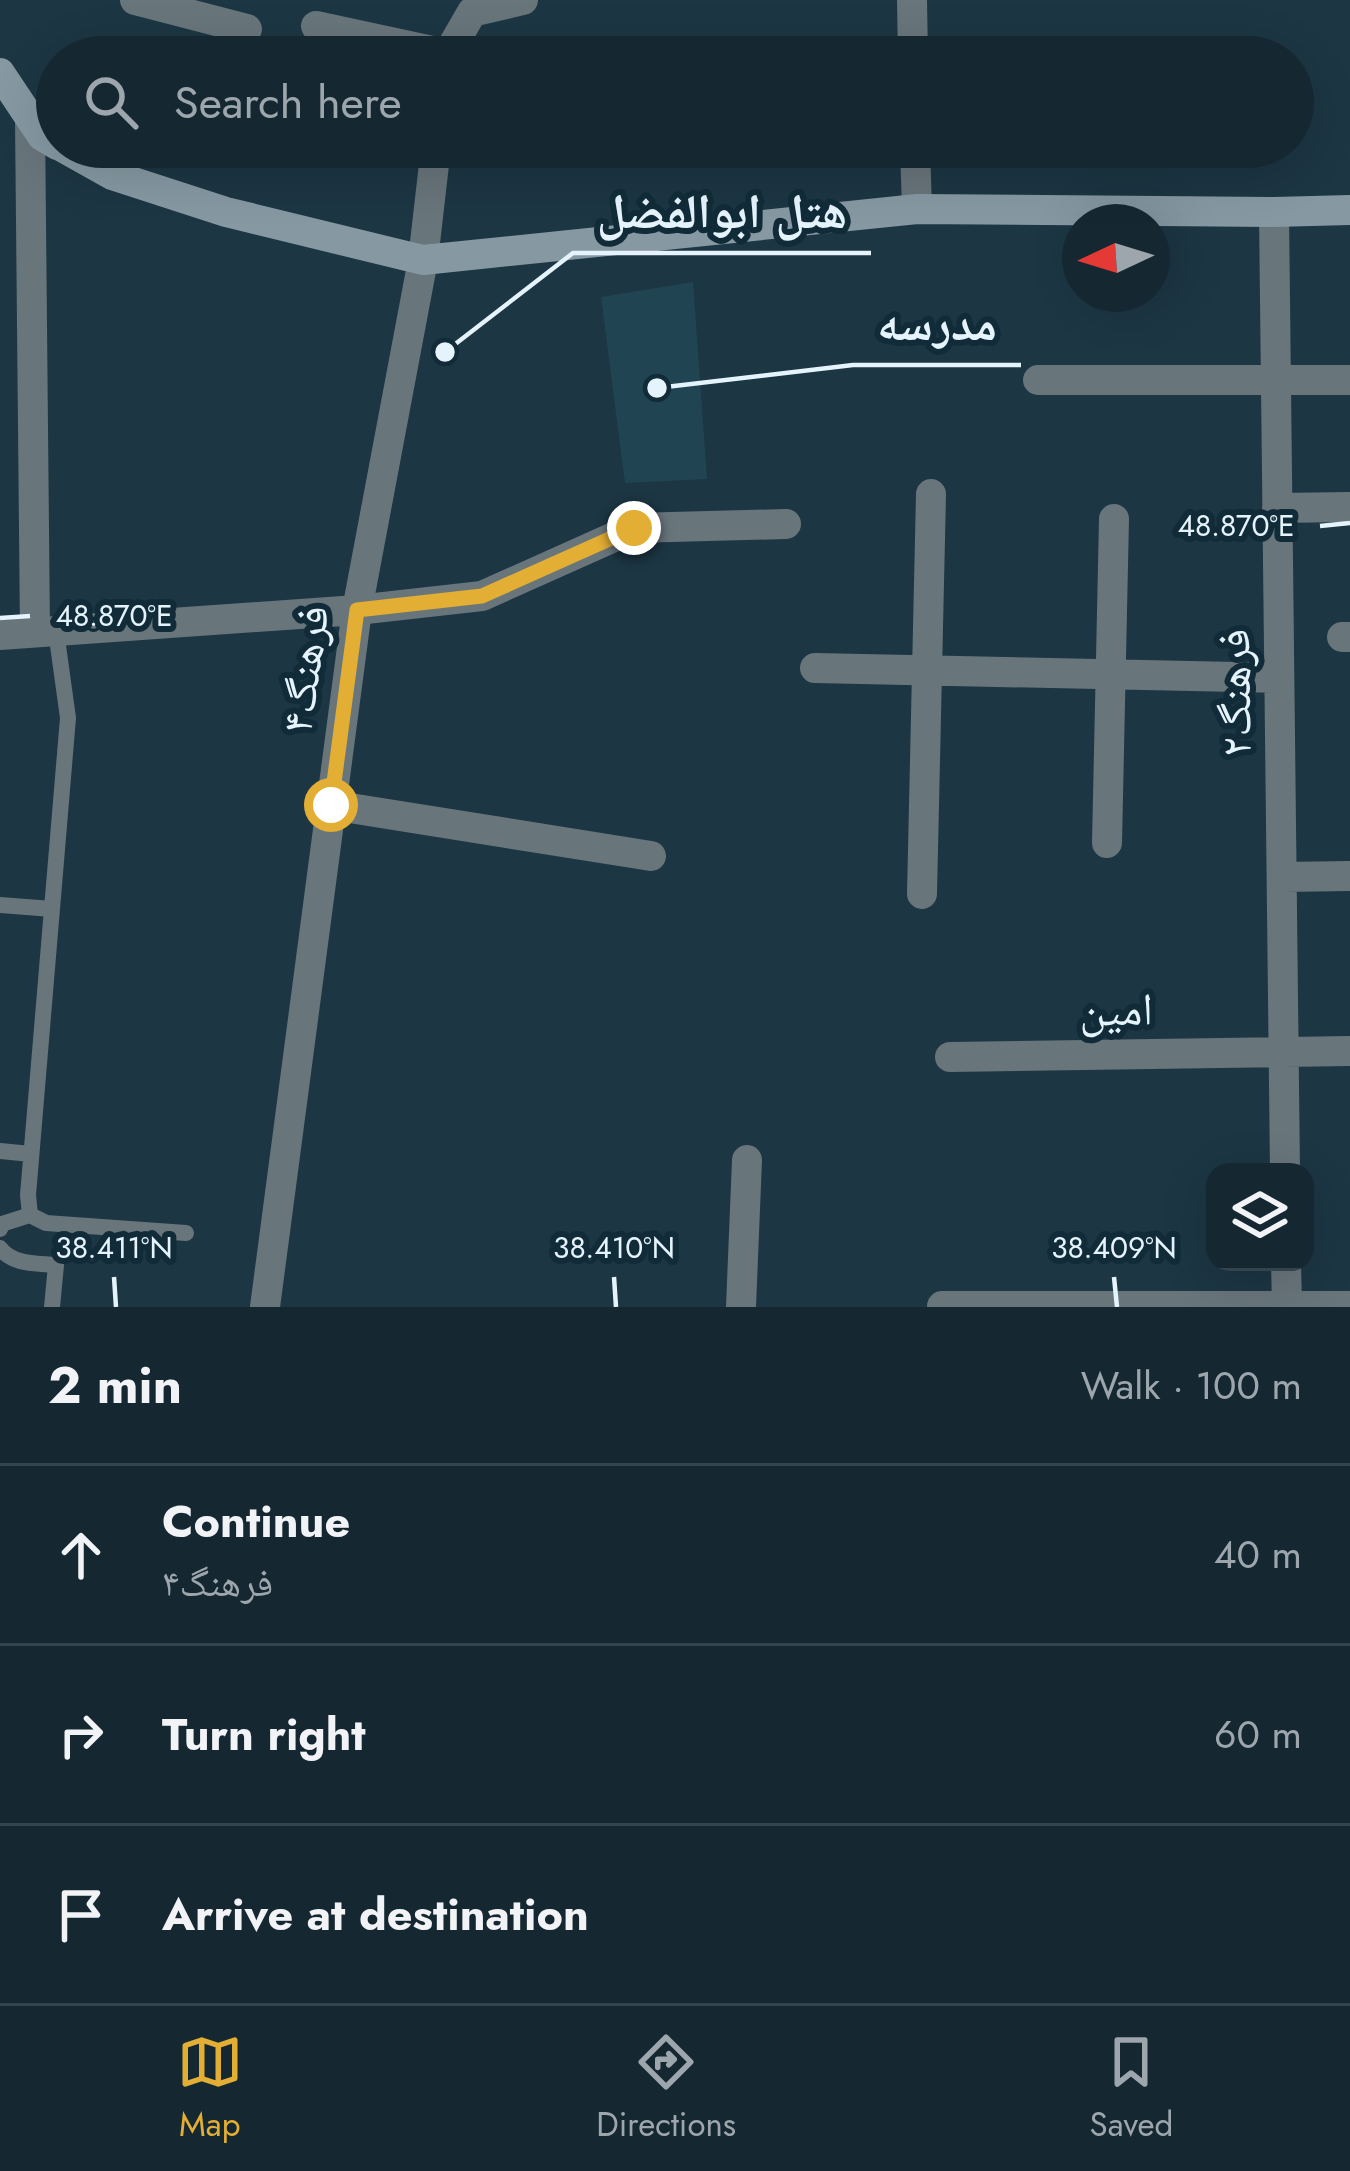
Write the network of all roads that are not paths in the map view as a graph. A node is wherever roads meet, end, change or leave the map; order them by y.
1 (135, 0) edge
2 (523, 0) edge
3 (912, 0) edge
4 (316, 26) dead end
5 (247, 29) dead end
6 (359, 36) edge
7 (458, 36) edge
8 (913, 36) edge
9 (0, 73) edge
10 (30, 119) junction
11 (36, 128) edge
12 (99, 168) edge
13 (434, 168) edge
14 (916, 168) edge
15 (917, 209) junction
16 (1350, 210) edge
17 (1274, 212) junction
18 (423, 260) junction
19 (1038, 380) dead end
20 (1276, 380) junction
21 (1350, 380) edge
22 (931, 494) dead end
23 (1350, 507) edge
24 (1277, 508) junction
25 (1114, 520) dead end
26 (786, 524) dead end
27 (357, 610) junction
28 (46, 632) junction
29 (0, 635) edge
30 (815, 668) dead end
31 (927, 671) junction
32 (1111, 675) junction
33 (1279, 678) junction
34 (331, 805) junction
35 (1107, 843) dead end
36 (651, 856) dead end
37 (1350, 876) edge
38 (1282, 877) junction
39 (922, 894) dead end
40 (0, 905) edge
41 (52, 909) junction
42 (1283, 1051) junction
43 (1350, 1051) edge
44 (950, 1057) dead end
45 (0, 1151) edge
46 (32, 1154) junction
47 (747, 1160) dead end
48 (1285, 1163) edge
49 (30, 1215) junction
50 (0, 1228) edge
51 (186, 1233) dead end
52 (0, 1248) edge
53 (1286, 1271) edge
54 (942, 1306) edge
55 (1287, 1306) edge
56 (1350, 1306) edge
57 (52, 1307) edge
58 (265, 1307) edge
59 (741, 1307) edge

1 - 5 street
2 - 7 street
3 - 8 street
4 - 6 street
9 - 10 street
10 - 11 street
10 - 28 street
12 - 18 street
13 - 18 street, فرهنگ۴
14 - 15 street
15 - 17 street
15 - 18 street
16 - 17 street
17 - 20 street, فرهنگ۲
18 - 27 street, فرهنگ۴
19 - 20 street
20 - 21 street
20 - 24 street, فرهنگ۲
22 - 31 street
23 - 24 street
24 - 33 street, فرهنگ۲
25 - 32 street
26 - 27 street
27 - 28 street
27 - 34 street, فرهنگ۴
28 - 29 street
28 - 41 lane
30 - 31 street
31 - 32 street
31 - 39 street
32 - 33 street
32 - 35 street
33 - 38 street, فرهنگ۲
34 - 36 street
34 - 58 street, فرهنگ۴
37 - 38 street
38 - 42 street, فرهنگ۲
40 - 41 lane
41 - 46 lane
42 - 43 street, امین
42 - 44 street, امین
42 - 48 street, فرهنگ۲
45 - 46 lane
46 - 49 lane
47 - 59 street
49 - 50 lane
49 - 51 lane
52 - 57 lane
53 - 55 street
54 - 55 street
55 - 56 street

